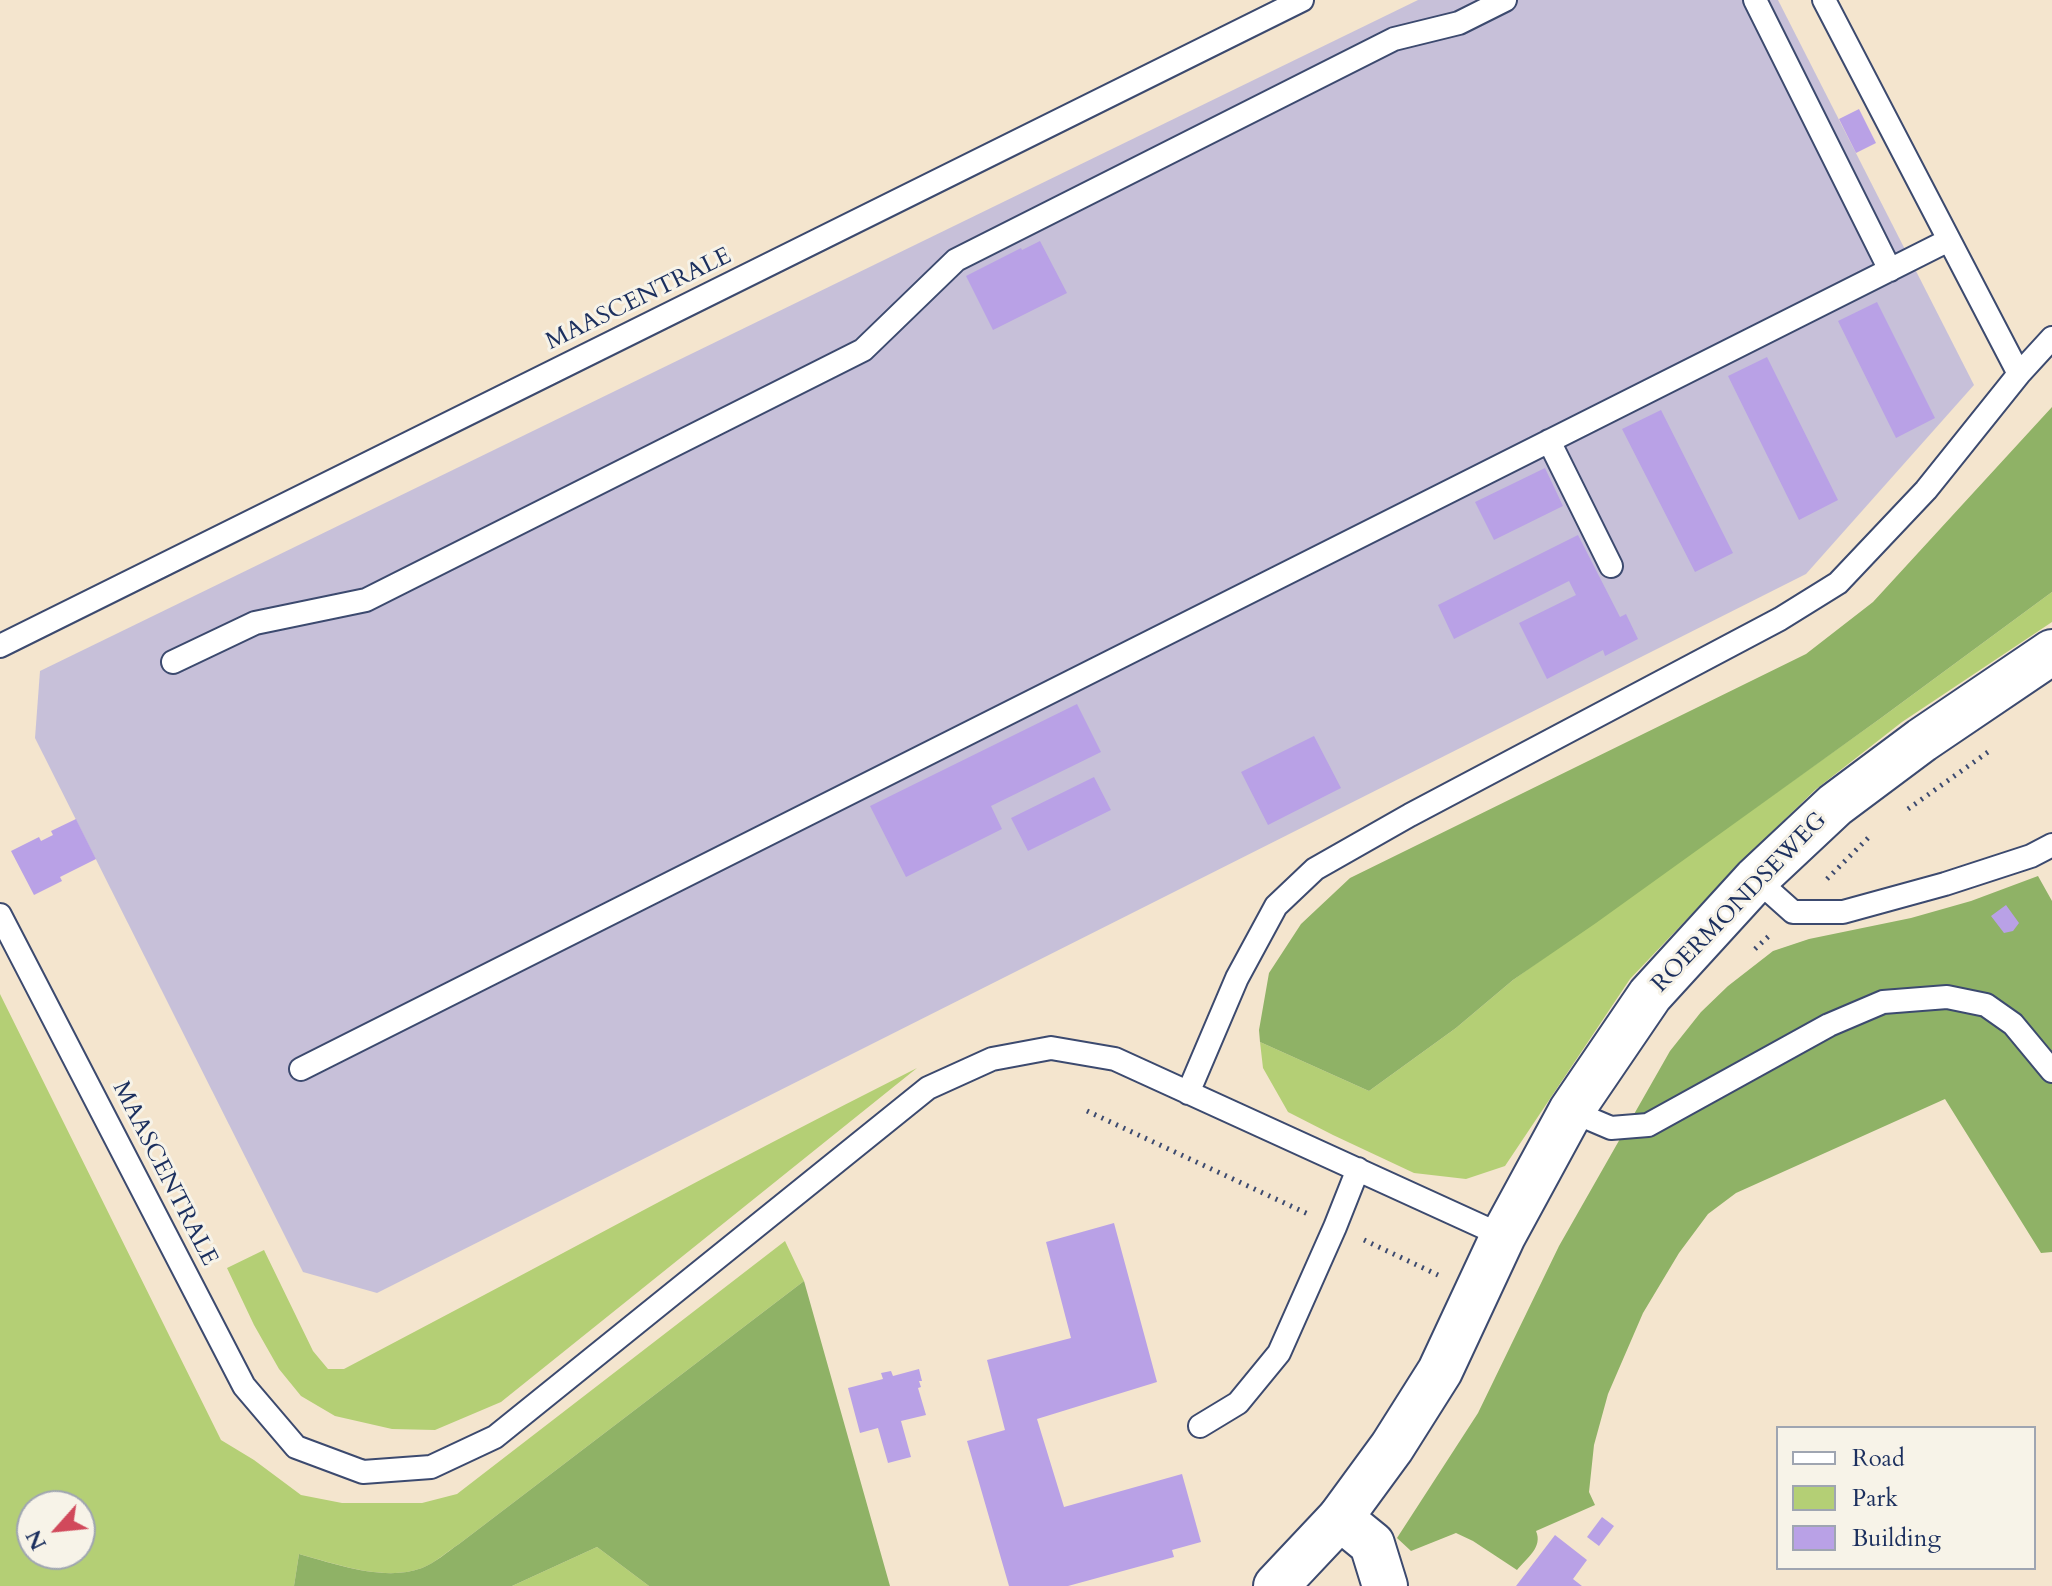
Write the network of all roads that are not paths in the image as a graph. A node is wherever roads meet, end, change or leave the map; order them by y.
1 (1302, 0) edge
2 (1505, 0) edge
3 (1755, 0) edge
4 (1824, 0) edge
5 (1949, 240) junction
6 (1890, 270) junction
7 (2052, 338) edge
8 (2019, 374) junction
9 (1549, 441) junction
10 (1611, 566) dead end
11 (0, 646) edge
12 (2052, 652) edge
13 (173, 662) dead end
14 (2052, 845) edge
15 (1756, 879) junction
16 (0, 915) edge
17 (301, 1069) dead end
18 (2052, 1071) edge
19 (1188, 1093) junction
20 (1571, 1111) junction
21 (1358, 1169) junction
22 (1503, 1236) junction
23 (1200, 1426) dead end
24 (1340, 1518) junction
25 (1276, 1586) edge
26 (1385, 1586) edge

1 - 11 lane, MAASCENTRALE
2 - 13 lane
3 - 6 lane
4 - 5 lane
5 - 6 lane
5 - 8 lane
6 - 9 lane
7 - 8 lane
8 - 19 lane
9 - 10 lane
9 - 17 lane
12 - 15 main road, ROERMONDSEWEG
14 - 15 lane
15 - 20 main road, ROERMONDSEWEG
16 - 19 lane, MAASCENTRALE
18 - 20 lane
19 - 21 lane
20 - 22 main road, ROERMONDSEWEG
21 - 22 lane
21 - 23 lane
22 - 24 main road, ROERMONDSEWEG
24 - 25 main road, ROERMONDSEWEG
24 - 26 main road

